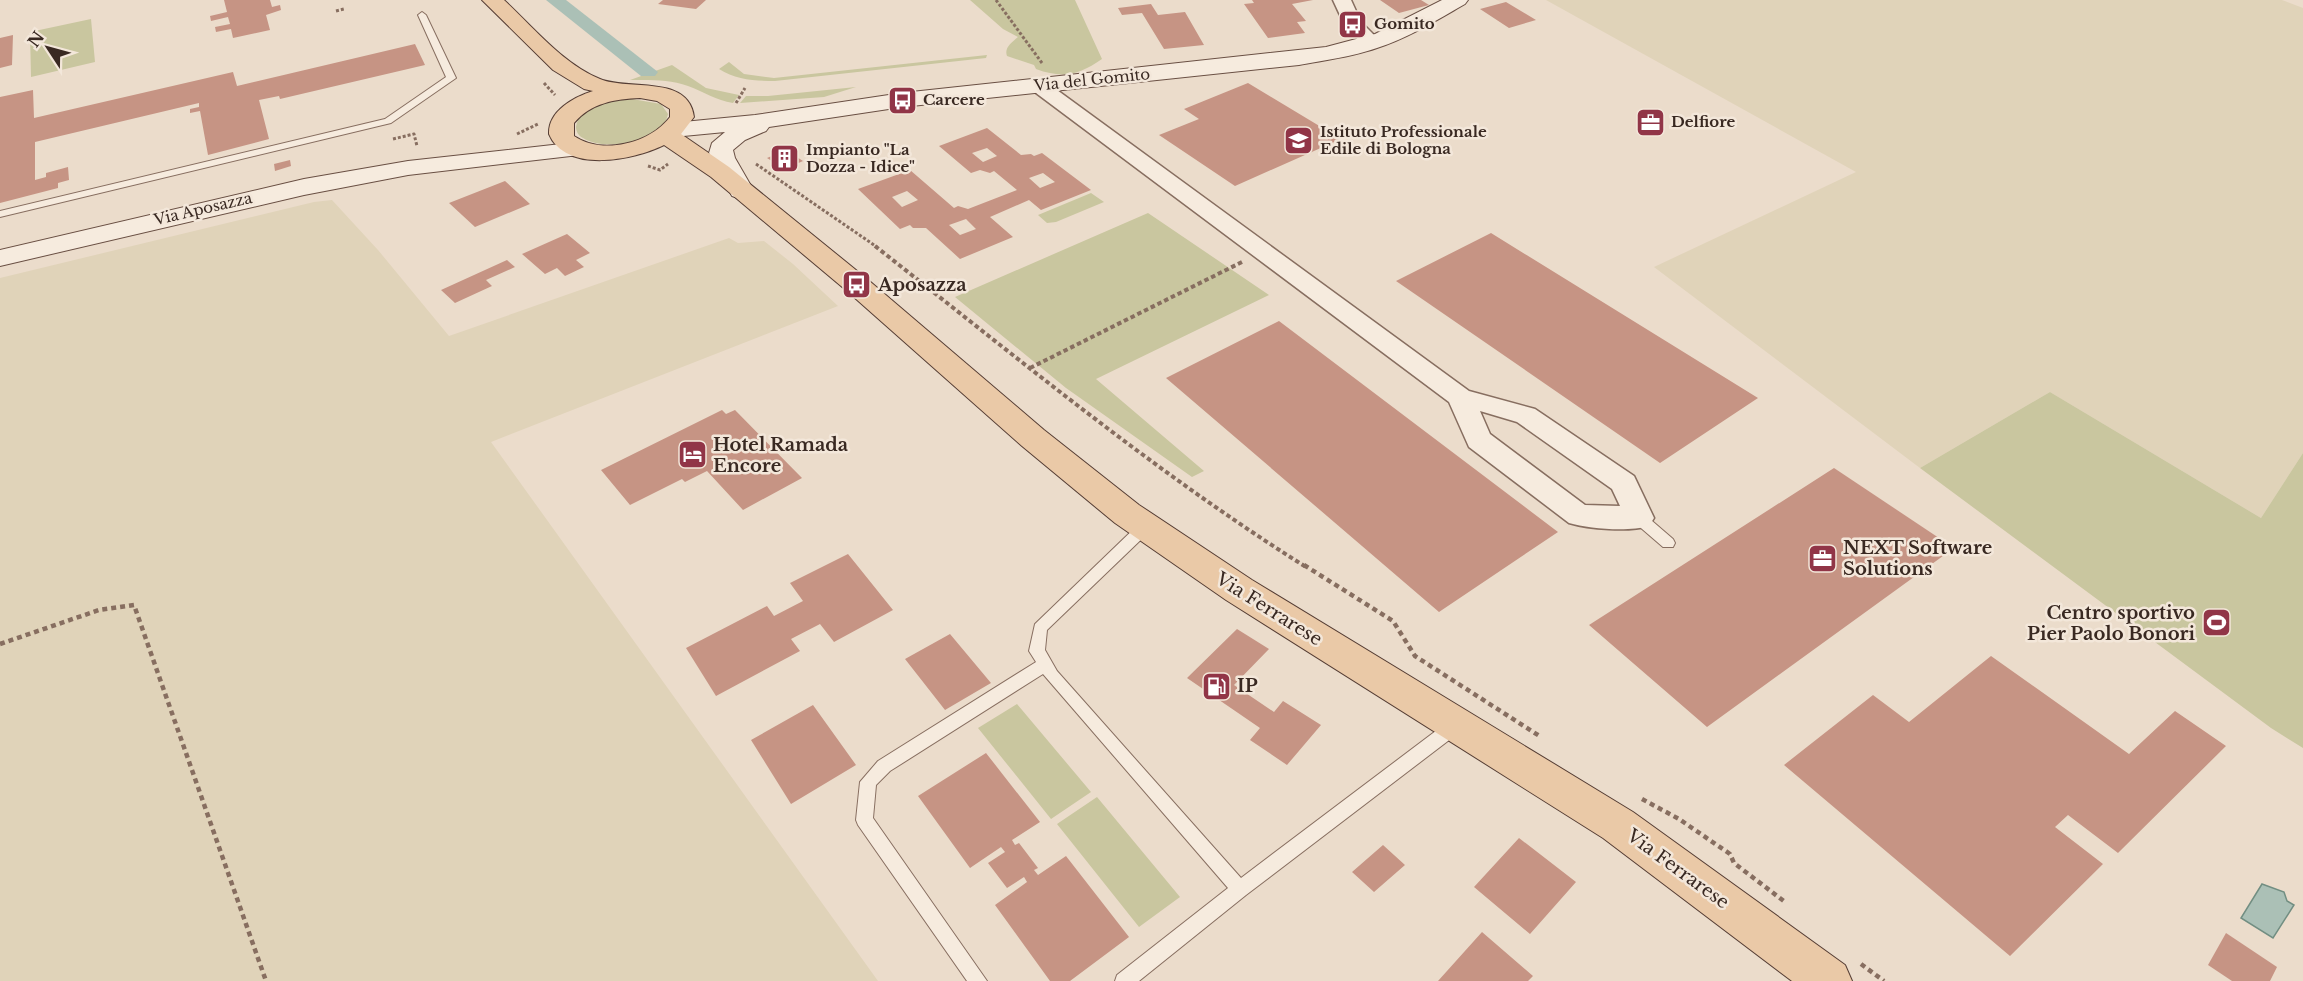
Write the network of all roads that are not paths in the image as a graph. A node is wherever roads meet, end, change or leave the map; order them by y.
1 (492, 0) edge
2 (1342, 0) edge
3 (1458, 0) edge
4 (422, 15) dead end
5 (1372, 42) junction
6 (561, 66) junction
7 (1038, 76) junction
8 (625, 92) junction
9 (672, 98) junction
10 (566, 108) junction
11 (812, 112) junction
12 (670, 133) junction
13 (579, 149) junction
14 (613, 152) junction
15 (408, 168) junction
16 (748, 177) junction
17 (0, 214) edge
18 (0, 258) edge
19 (1460, 397) junction
20 (1639, 518) junction
21 (1145, 527) junction
22 (1668, 543) dead end
23 (1046, 664) junction
24 (1456, 725) junction
25 (1240, 889) junction
26 (978, 981) edge
27 (1124, 981) edge
28 (1829, 981) edge

1 - 6 main road
2 - 5 street
3 - 5 street, Via del Gomito
4 - 17 lane
5 - 7 street, Via del Gomito
6 - 8 main road
6 - 10 main road
7 - 11 street, Via del Gomito
7 - 19 street
8 - 9 main road
8 - 10 main road
9 - 11 street, Via del Gomito
9 - 12 main road
10 - 13 main road
10 - 15 street, Via Aposazza
11 - 12 street, Via del Gomito
11 - 16 street, Via Ferrarese
12 - 14 main road
12 - 16 main road, Via Ferrarese
13 - 14 main road
13 - 15 street, Via Aposazza
14 - 16 main road, Via Ferrarese
15 - 18 street, Via Aposazza
16 - 21 main road, Via Ferrarese
19 - 20 street
19 - 20 street
20 - 22 lane
21 - 23 lane
21 - 24 main road, Via Ferrarese
23 - 25 lane
23 - 26 lane
24 - 25 lane
24 - 28 main road, Via Ferrarese
25 - 27 lane

